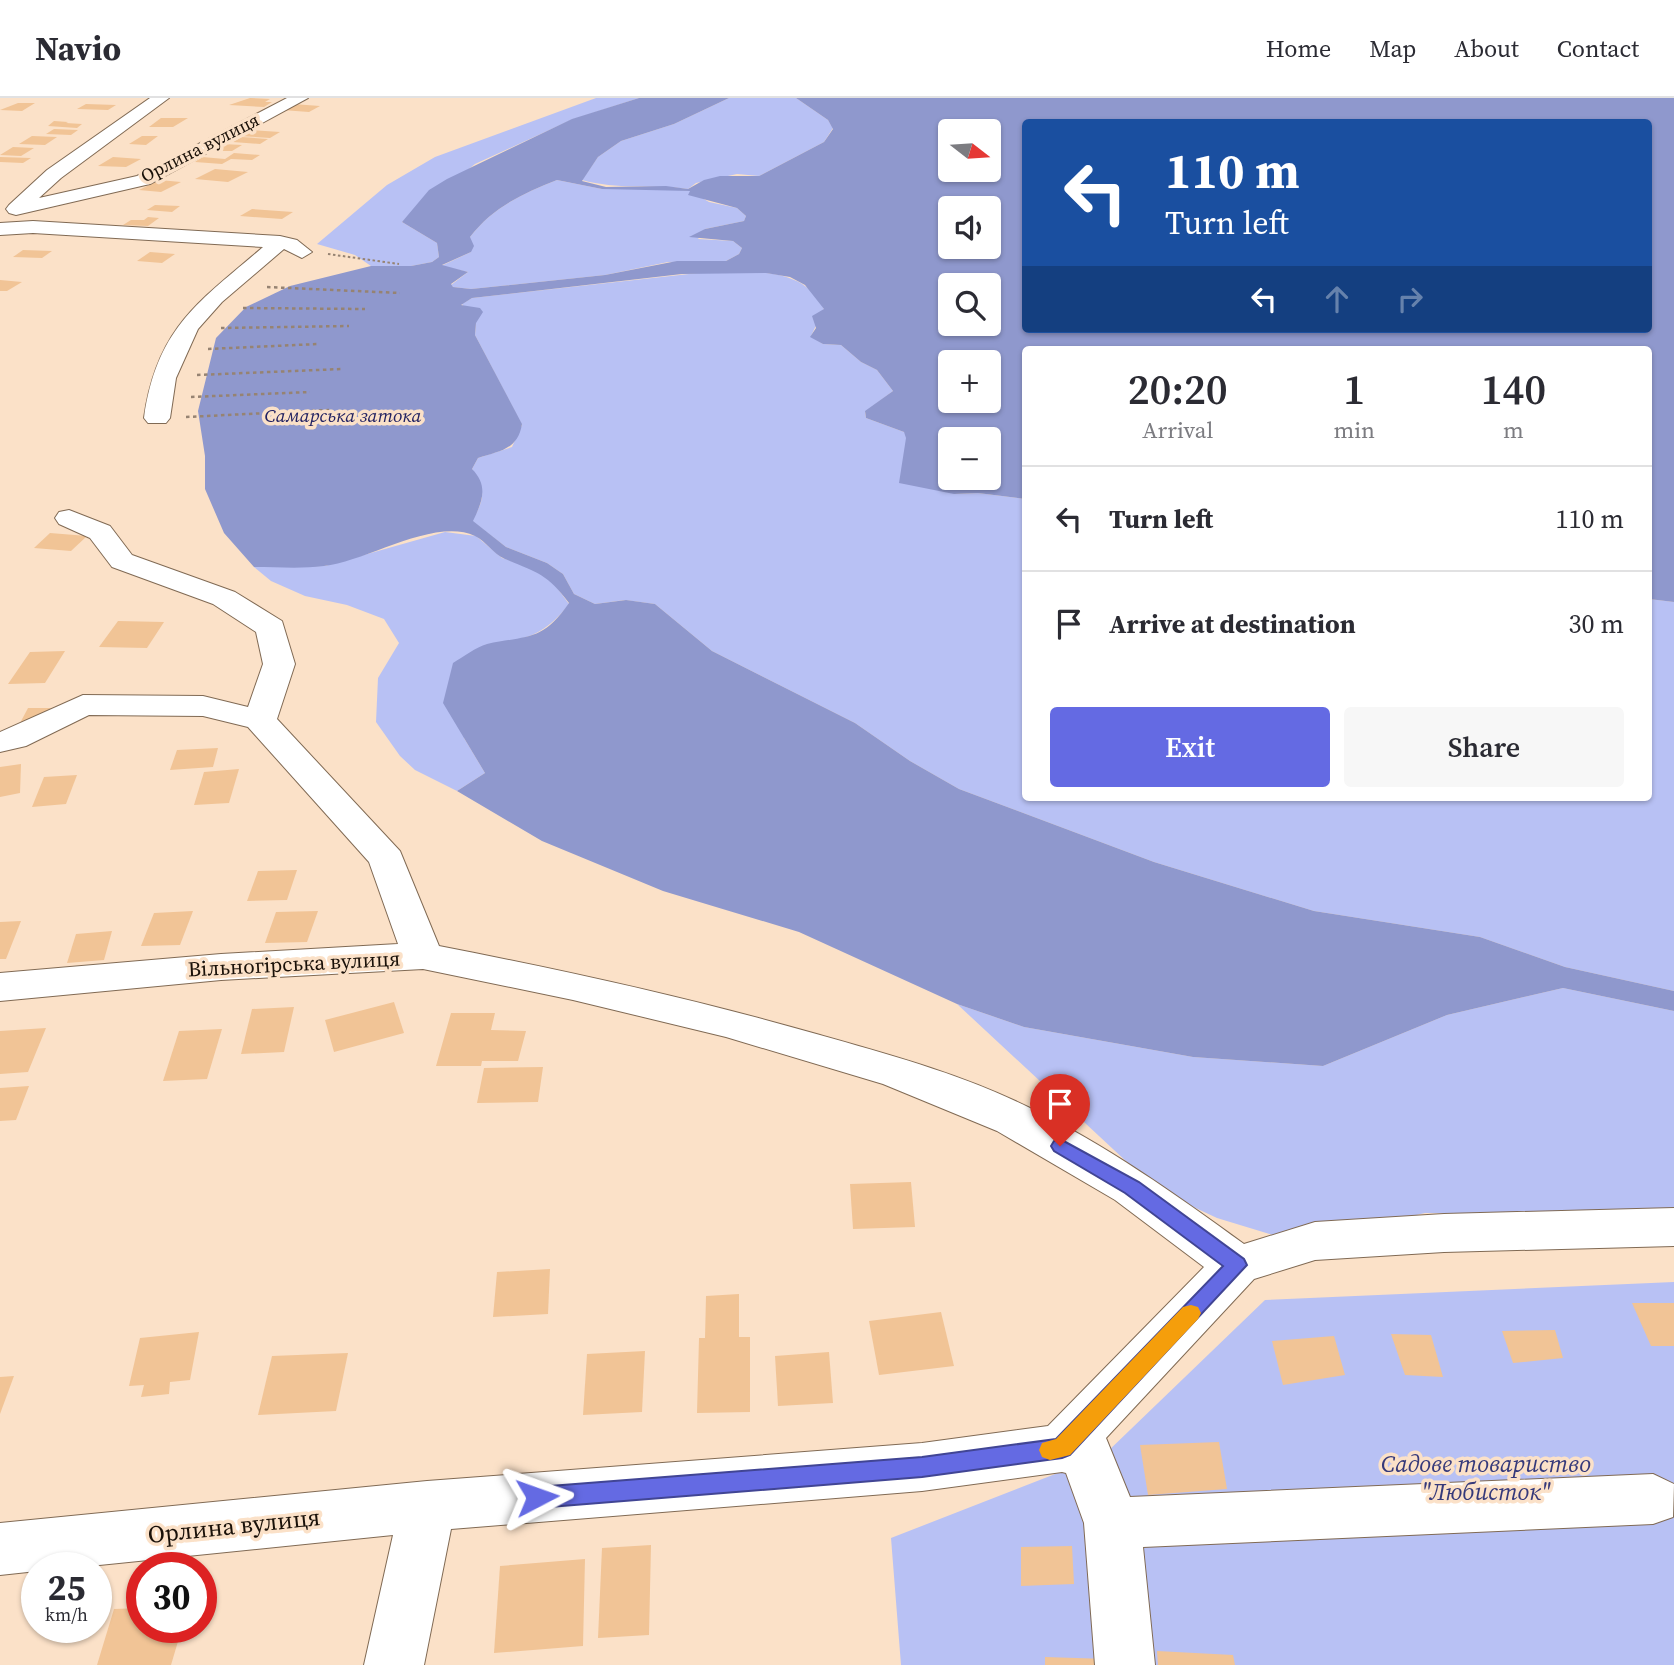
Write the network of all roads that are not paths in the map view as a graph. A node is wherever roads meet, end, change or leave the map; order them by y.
1 (160, 98) edge
2 (300, 98) edge
3 (54, 174) junction
4 (143, 180) junction
5 (16, 209) junction
6 (0, 222) edge
7 (0, 229) edge
8 (279, 242) junction
9 (302, 252) road end
10 (158, 408) road end
11 (69, 518) dead end
12 (260, 720) junction
13 (0, 742) edge
14 (423, 956) junction
15 (0, 987) edge
16 (1674, 1227) edge
17 (1237, 1265) junction
18 (1062, 1448) junction
19 (1653, 1499) dead end
20 (426, 1506) junction
21 (1112, 1523) junction
22 (0, 1549) edge
23 (394, 1665) edge
24 (1125, 1665) edge

1 - 3 street, Орлина вулиця
2 - 4 street, Орлина вулиця
3 - 4 street
3 - 5 street, Орлина вулиця
4 - 5 street, Орлина вулиця
5 - 6 street, Орлина вулиця
7 - 8 street
8 - 9 street
8 - 10 street
11 - 12 street
12 - 13 street
12 - 14 street, Вільногірська вулиця
14 - 15 street, Вільногірська вулиця
14 - 17 street
16 - 17 street
17 - 18 street
18 - 20 street, Орлина вулиця
18 - 21 street
19 - 21 street
20 - 22 street, Орлина вулиця
20 - 23 street
21 - 24 street

